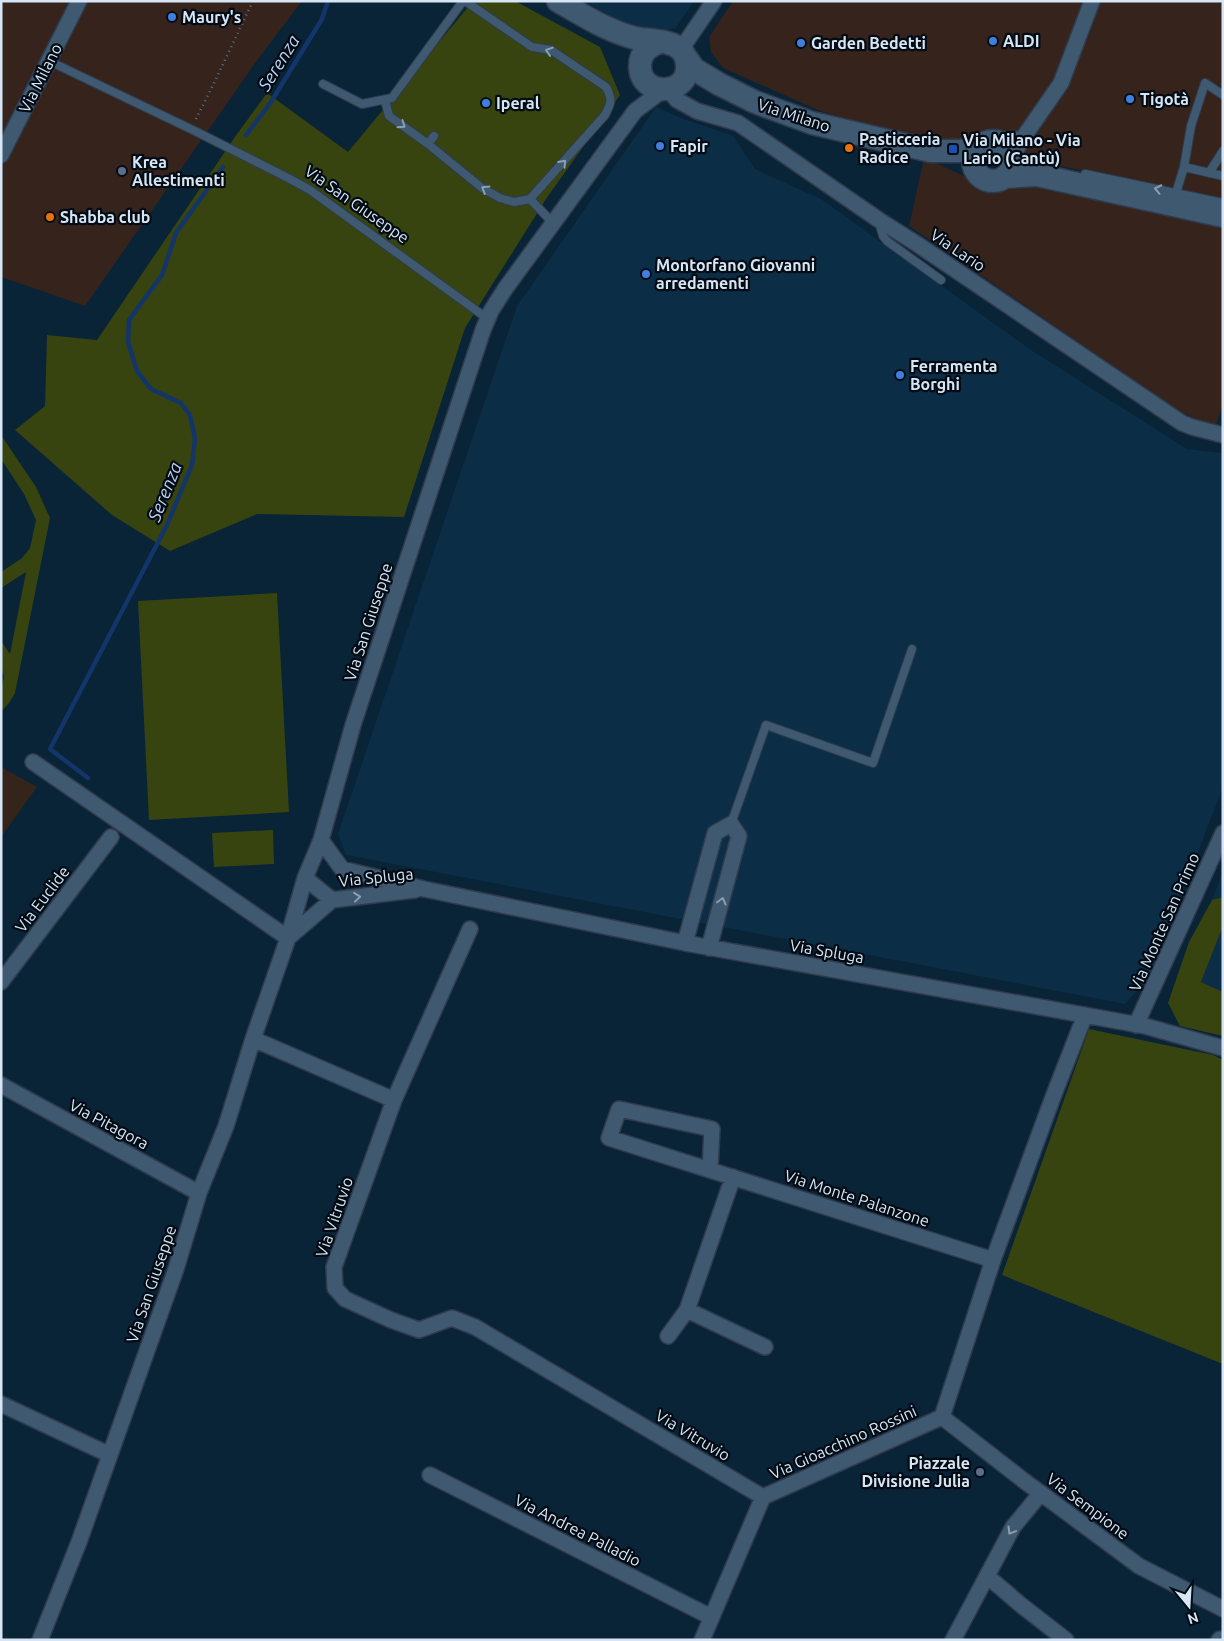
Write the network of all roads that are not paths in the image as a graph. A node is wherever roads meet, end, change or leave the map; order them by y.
1 (79, 1) edge
2 (464, 1) edge
3 (558, 1) edge
4 (714, 1) edge
5 (1092, 1) edge
6 (597, 23) junction
7 (679, 48) junction
8 (49, 61) junction
9 (641, 67) junction
10 (323, 84) dead end
11 (719, 84) junction
12 (672, 89) junction
13 (1223, 95) edge
14 (385, 100) junction
15 (634, 111) junction
16 (434, 136) dead end
17 (428, 144) junction
18 (976, 149) junction
19 (930, 151) junction
20 (1223, 151) edge
21 (1011, 154) junction
22 (1, 155) edge
23 (1184, 168) junction
24 (1079, 173) dead end
25 (1209, 173) junction
26 (977, 174) junction
27 (1223, 176) edge
28 (1176, 193) junction
29 (530, 199) junction
30 (1223, 203) edge
31 (1223, 216) edge
32 (879, 220) junction
33 (553, 223) junction
34 (941, 280) dead end
35 (488, 319) junction
36 (1223, 435) edge
37 (912, 649) dead end
38 (33, 762) dead end
39 (731, 824) junction
40 (1223, 833) edge
41 (111, 837) dead end
42 (320, 840) junction
43 (305, 878) junction
44 (424, 890) junction
45 (332, 900) junction
46 (470, 930) dead end
47 (288, 938) junction
48 (685, 944) junction
49 (709, 948) junction
50 (1, 982) edge
51 (1085, 1015) junction
52 (1136, 1025) junction
53 (253, 1039) junction
54 (1223, 1048) edge
55 (1, 1085) edge
56 (394, 1100) junction
57 (710, 1169) junction
58 (733, 1177) junction
59 (199, 1193) junction
60 (993, 1260) junction
61 (687, 1310) junction
62 (668, 1336) dead end
63 (765, 1346) dead end
64 (1, 1404) edge
65 (942, 1417) junction
66 (110, 1455) junction
67 (430, 1475) dead end
68 (1041, 1493) junction
69 (763, 1497) junction
70 (987, 1576) junction
71 (1223, 1609) edge
72 (711, 1617) junction
73 (40, 1640) edge
74 (702, 1640) edge
75 (953, 1640) edge
76 (1066, 1640) edge

1 - 8 street, Via Milano
2 - 14 lane
29 -> 2 lane
3 - 6 main road
4 - 7 street
5 - 21 street
6 - 7 main road
6 - 9 main road
7 - 9 main road
7 - 11 main road, Via Milano
7 - 12 main road
8 - 22 street, Via Milano
8 - 35 lane, Via San Giuseppe
9 - 12 main road
9 - 15 street, Via San Giuseppe
10 - 14 lane
11 - 12 main road, Via Milano
11 - 19 main road, Via Milano
12 - 15 street, Via San Giuseppe
12 - 32 street, Via Lario
13 - 23 lane
14 -> 17 lane
15 - 33 street, Via San Giuseppe
16 - 17 lane
29 -> 17 lane
18 - 19 main road, Via Milano
18 - 21 main road
18 - 26 main road
19 - 26 main road, Via Milano
20 - 25 lane
21 - 26 main road
21 - 31 main road
23 - 25 lane
23 - 28 lane
28 -> 24 lane
25 - 27 lane
28 - 30 lane
29 - 33 lane
32 - 34 lane
32 - 36 street, Via Lario
33 - 35 street, Via San Giuseppe
35 - 42 street, Via San Giuseppe
37 - 39 lane
38 - 47 street
39 - 48 street
49 -> 39 street
40 - 52 street, Via Monte San Primo
41 - 50 street, Via Euclide
42 - 43 street, Via San Giuseppe
42 - 44 street, Via Spluga
43 - 45 street, Via Spluga
43 - 47 street, Via San Giuseppe
45 -> 44 street, Via Spluga
44 - 48 street, Via Spluga
45 - 47 street, Via Spluga
46 - 56 street, Via Vitruvio
47 - 53 street, Via San Giuseppe
48 - 49 street, Via Spluga
49 - 51 street, Via Spluga
51 - 52 street, Via Spluga
51 - 60 street
52 - 54 street, Via Spluga
53 - 56 street
53 - 59 street, Via San Giuseppe
55 - 59 street, Via Pitagora
56 - 69 street, Via Vitruvio
57 - 57 street, Via Monte Palanzone
57 - 58 street, Via Monte Palanzone
58 - 60 street, Via Monte Palanzone
58 - 61 street
59 - 66 street, Via San Giuseppe
60 - 65 street
61 - 62 street
61 - 63 street
64 - 66 street
65 - 68 street, Via Sempione
65 - 69 street, Via Gioacchino Rossini
66 - 73 street, Via San Giuseppe
67 - 72 street, Via Andrea Palladio
68 -> 70 street
68 - 71 street, Via Sempione
69 - 72 street, Via Gioacchino Rossini
70 - 75 street
70 - 76 street
72 - 74 street, Via Gioacchino Rossini

